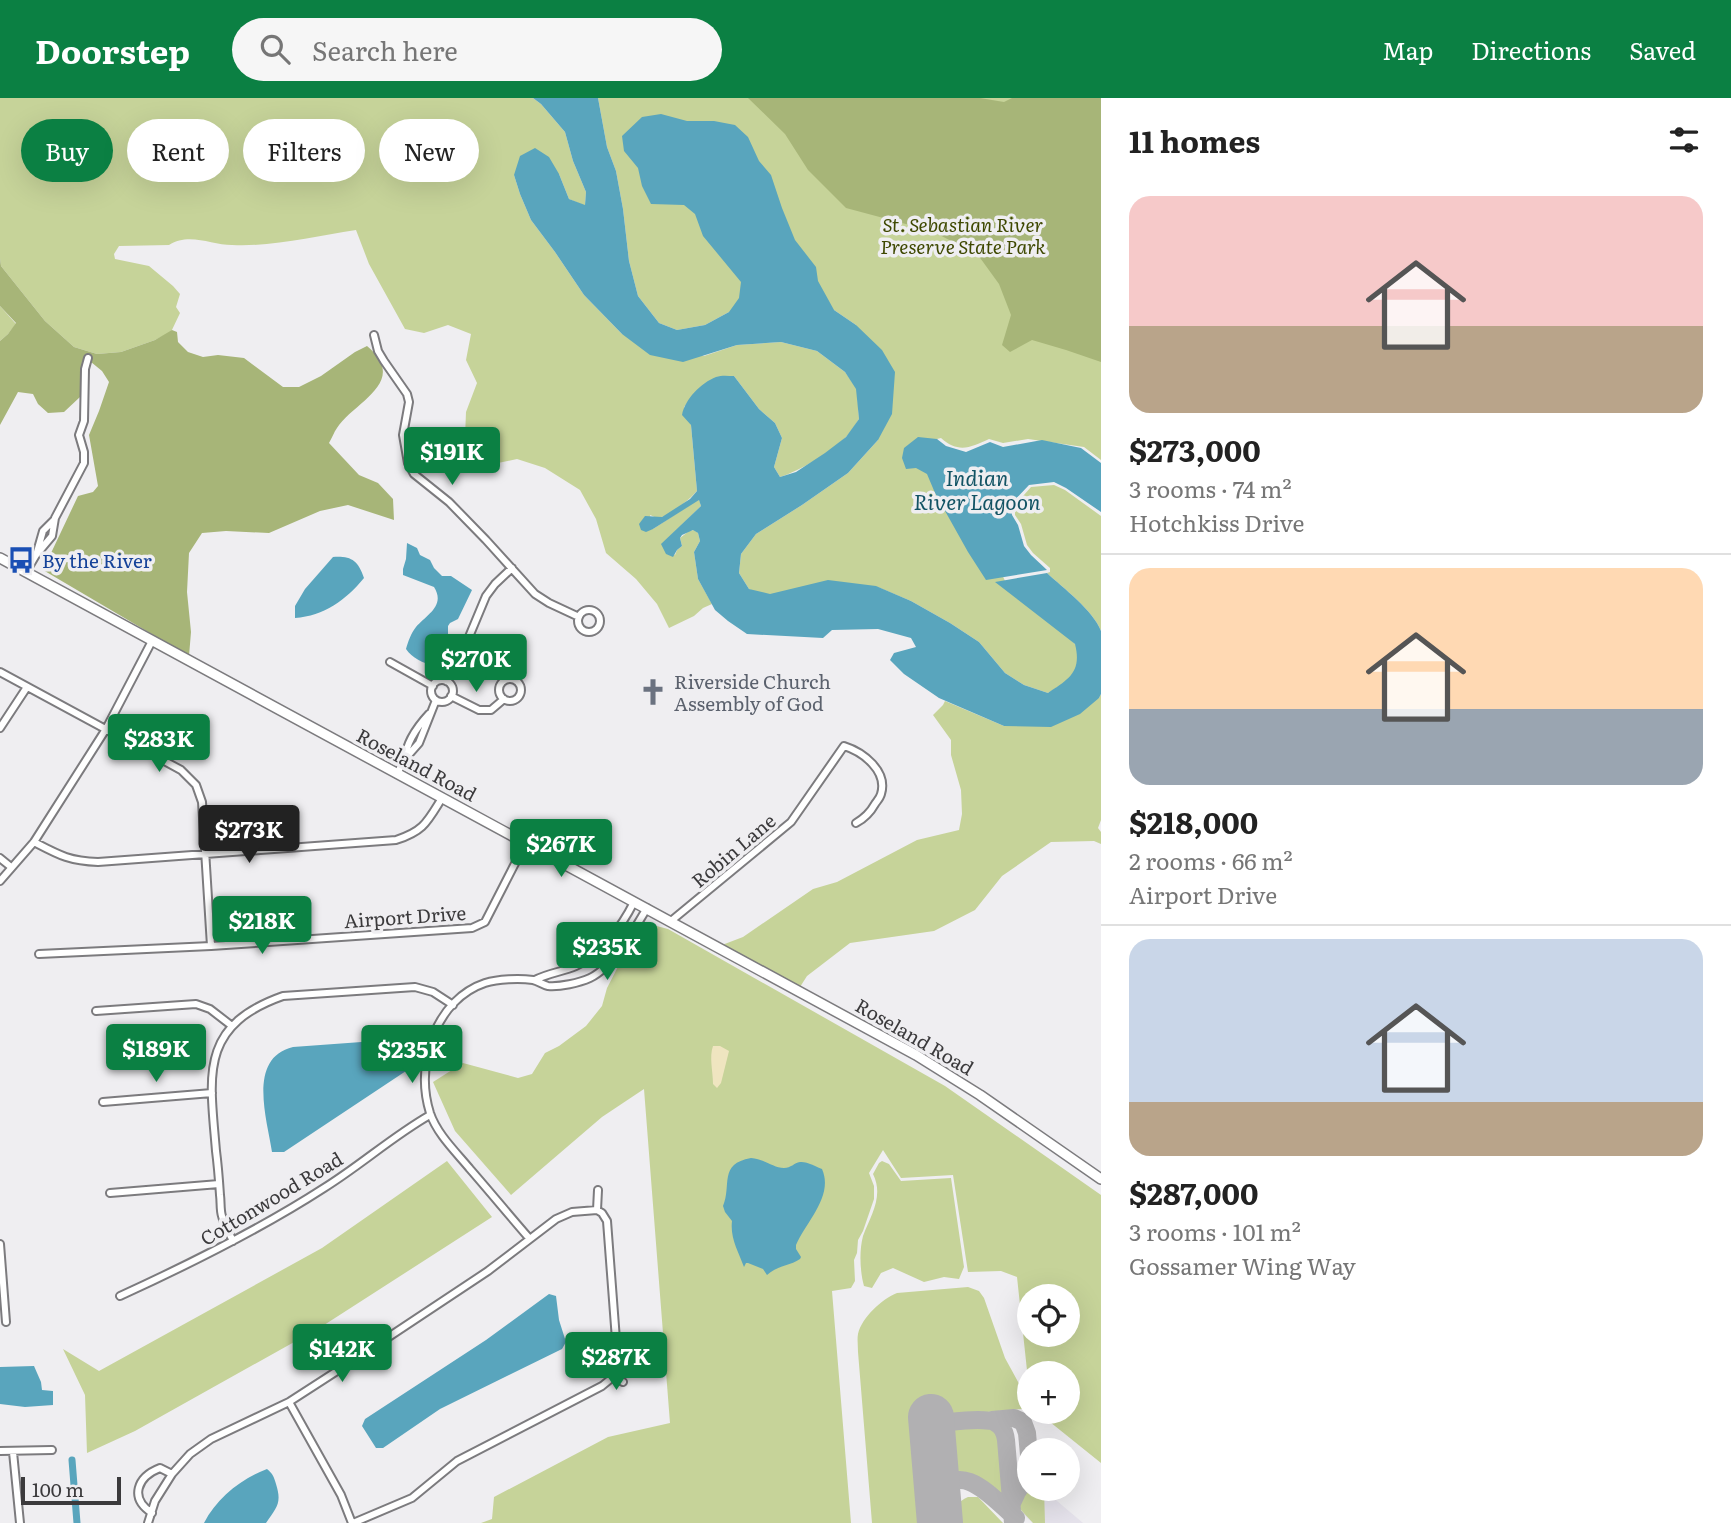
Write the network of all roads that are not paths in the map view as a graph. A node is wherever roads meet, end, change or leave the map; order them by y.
1 (374, 335) dead end
2 (88, 358) dead end
3 (0, 558) edge
4 (512, 568) junction
5 (26, 572) junction
6 (579, 617) dead end
7 (152, 641) junction
8 (390, 662) dead end
9 (0, 673) edge
10 (446, 681) junction
11 (433, 686) junction
12 (27, 687) junction
13 (451, 696) junction
14 (503, 699) dead end
15 (436, 700) junction
16 (430, 713) junction
17 (0, 728) edge
18 (106, 729) junction
19 (415, 731) junction
20 (423, 736) junction
21 (411, 748) junction
22 (397, 774) junction
23 (442, 798) junction
24 (856, 823) dead end
25 (34, 842) junction
26 (526, 842) junction
27 (206, 855) junction
28 (0, 858) edge
29 (11, 867) junction
30 (0, 881) edge
31 (634, 902) junction
32 (647, 908) junction
33 (671, 921) junction
34 (614, 934) junction
35 (625, 942) junction
36 (211, 946) junction
37 (39, 954) dead end
38 (535, 980) junction
39 (453, 1005) junction
40 (96, 1011) dead end
41 (232, 1026) junction
42 (212, 1093) junction
43 (103, 1102) dead end
44 (430, 1115) junction
45 (1101, 1179) edge
46 (219, 1184) junction
47 (598, 1190) dead end
48 (110, 1193) dead end
49 (597, 1210) junction
50 (529, 1238) junction
51 (233, 1241) junction
52 (0, 1244) edge
53 (120, 1296) dead end
54 (6, 1322) dead end
55 (613, 1377) junction
56 (623, 1382) dead end
57 (289, 1402) junction
58 (52, 1450) dead end
59 (0, 1451) edge
60 (13, 1452) junction
61 (172, 1474) junction
62 (152, 1513) junction
63 (20, 1523) edge
64 (148, 1523) edge
65 (353, 1523) edge

1 - 4 street
2 - 5 street
3 - 5 main road, Roseland Road
4 - 6 street
4 - 10 street
5 - 7 main road, Roseland Road
7 - 18 street
7 - 22 main road, Roseland Road
8 - 11 street
9 - 12 street
10 - 11 street
10 - 13 street
11 - 15 street
12 - 17 street
12 - 18 street
13 - 14 street
13 - 15 street
15 - 16 street
16 - 19 street
16 - 20 street
18 - 25 street
18 - 27 street
19 - 20 street
19 - 21 street
20 - 21 street
21 - 22 street
22 - 23 main road, Roseland Road
23 - 26 main road, Roseland Road
23 - 27 street
24 - 33 street, Robin Lane
25 - 27 street
25 - 29 street
26 - 31 main road, Roseland Road
26 - 36 street, Airport Drive
27 - 36 street
28 - 29 street
29 - 30 street
31 - 32 main road, Roseland Road
31 - 34 street
32 - 33 main road, Roseland Road
32 - 35 street
33 - 45 main road, Roseland Road
34 - 35 street
34 - 38 street
35 - 38 street
36 - 37 street, Airport Drive
38 - 39 street
39 - 41 street
39 - 44 street
40 - 41 street
41 - 42 street
42 - 43 street
42 - 46 street
44 - 50 street
44 - 51 street, Cottonwood Road
46 - 48 street
46 - 51 street
47 - 49 street
49 - 50 street
49 - 55 street
50 - 57 street
51 - 53 street, Cottonwood Road
52 - 54 street
55 - 56 street
55 - 65 street
57 - 61 street
57 - 65 street
58 - 60 street
59 - 60 street
60 - 63 street
61 - 62 street
61 - 62 street
62 - 64 street

